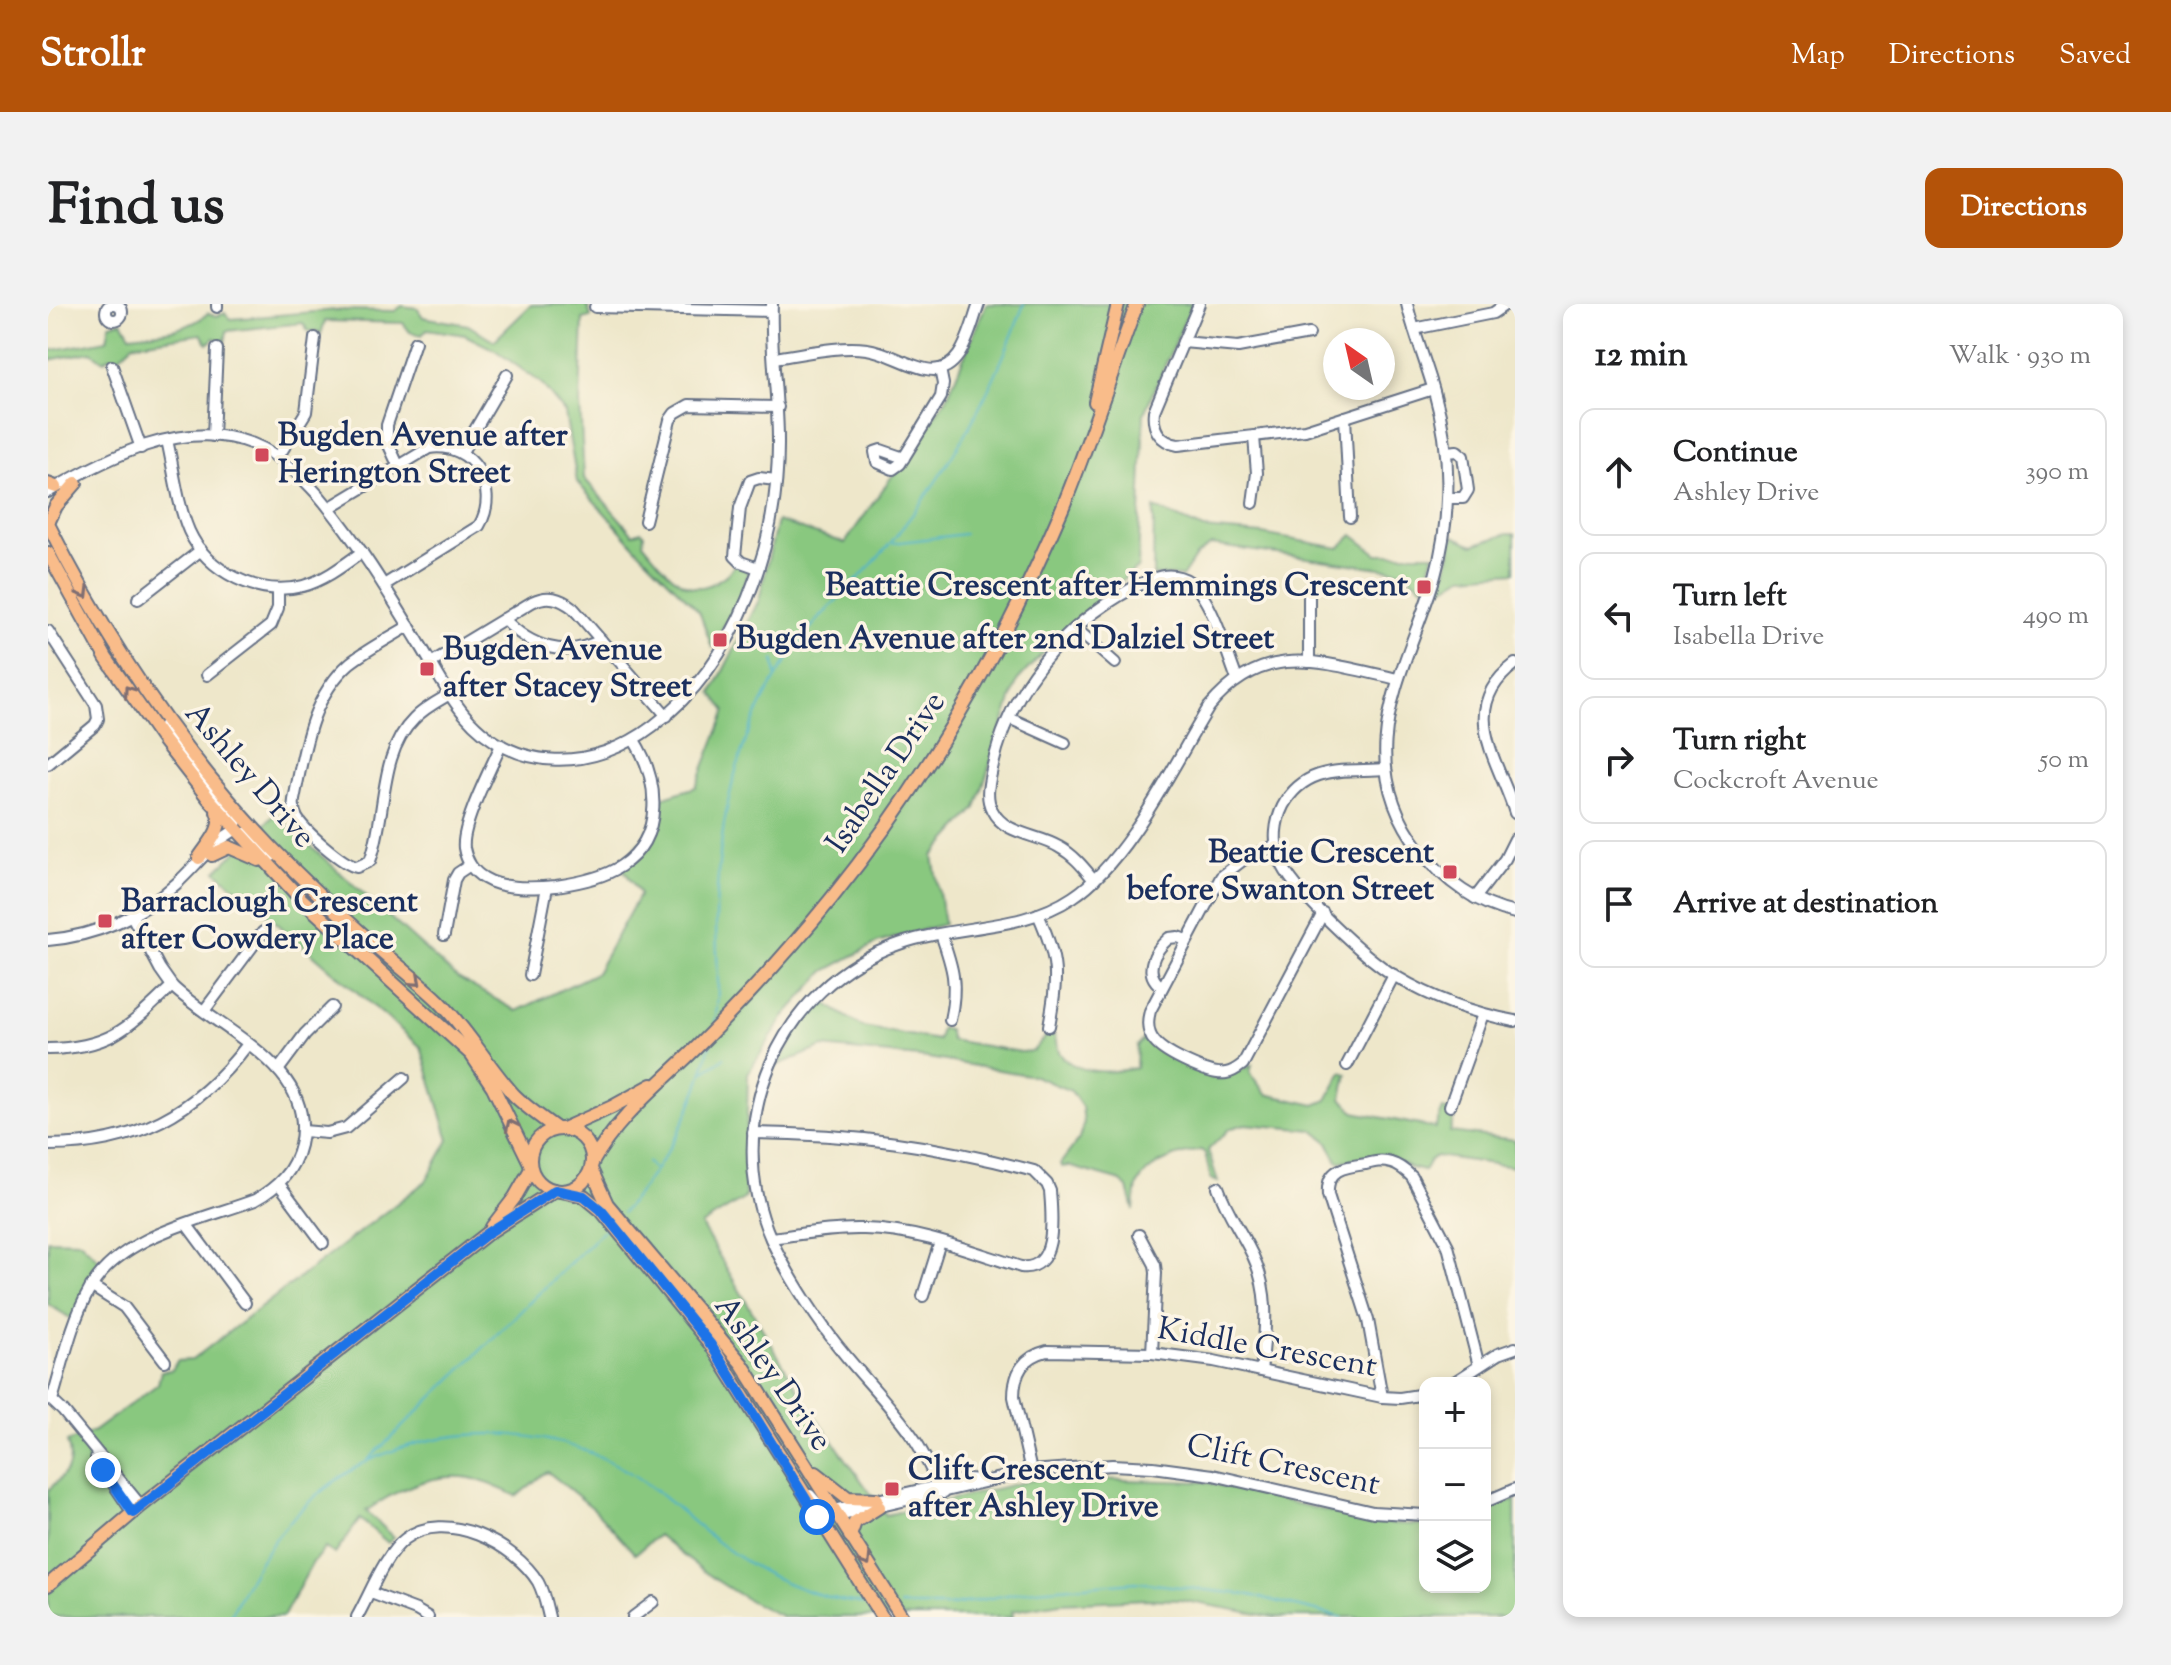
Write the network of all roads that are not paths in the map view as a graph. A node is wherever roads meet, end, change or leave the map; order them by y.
1 (1118, 304) edge
2 (1137, 304) edge
3 (1199, 304) edge
4 (1407, 304) edge
5 (1506, 304) edge
6 (977, 305) edge
7 (595, 307) dead end
8 (772, 307) edge
9 (1515, 310) edge
10 (1414, 329) junction
11 (1309, 334) dead end
12 (315, 338) dead end
13 (415, 342) dead end
14 (1183, 342) junction
15 (217, 349) dead end
16 (774, 358) junction
17 (112, 366) dead end
18 (940, 369) junction
19 (507, 375) dead end
20 (1433, 389) junction
21 (778, 407) junction
22 (1345, 417) junction
23 (213, 436) junction
24 (1254, 437) junction
25 (167, 440) junction
26 (141, 448) junction
27 (1084, 448) junction
28 (462, 452) junction
29 (1446, 452) junction
30 (278, 457) junction
31 (904, 458) dead end
32 (107, 463) junction
33 (398, 465) junction
34 (776, 480) junction
35 (76, 483) junction
36 (51, 488) edge
37 (1447, 498) junction
38 (48, 500) edge
39 (1253, 503) dead end
40 (329, 508) junction
41 (1350, 517) dead end
42 (645, 521) dead end
43 (48, 523) edge
44 (201, 550) junction
45 (362, 552) junction
46 (48, 553) edge
47 (758, 568) junction
48 (384, 585) junction
49 (278, 589) junction
50 (1309, 595) dead end
51 (138, 599) dead end
52 (504, 619) junction
53 (409, 626) junction
54 (1075, 628) junction
55 (48, 631) edge
56 (601, 640) junction
57 (1309, 662) junction
58 (431, 663) junction
59 (1115, 663) dead end
60 (1515, 664) edge
61 (207, 675) dead end
62 (1237, 679) junction
63 (1398, 679) junction
64 (450, 694) junction
65 (152, 702) junction
66 (667, 716) junction
67 (1009, 718) junction
68 (634, 740) junction
69 (1065, 743) dead end
70 (501, 745) junction
71 (48, 764) edge
72 (1386, 769) junction
73 (209, 799) junction
74 (1515, 813) edge
75 (235, 830) junction
76 (1515, 839) edge
77 (1276, 845) junction
78 (202, 860) junction
79 (265, 863) junction
80 (470, 865) junction
81 (1094, 880) junction
82 (547, 887) junction
83 (1475, 898) junction
84 (1323, 913) junction
85 (1515, 913) edge
86 (1038, 914) junction
87 (132, 916) junction
88 (263, 932) dead end
89 (941, 934) junction
90 (444, 935) dead end
91 (48, 940) edge
92 (1186, 940) junction
93 (369, 941) junction
94 (530, 975) dead end
95 (1394, 975) junction
96 (172, 986) junction
97 (1162, 987) junction
98 (332, 1007) dead end
99 (204, 1011) junction
100 (1483, 1014) junction
101 (950, 1020) dead end
102 (1515, 1021) edge
103 (1049, 1026) dead end
104 (248, 1044) junction
105 (48, 1049) edge
106 (1347, 1065) dead end
107 (279, 1069) junction
108 (404, 1078) dead end
109 (662, 1080) junction
110 (1450, 1106) dead end
111 (560, 1129) junction
112 (303, 1131) junction
113 (753, 1133) junction
114 (48, 1145) edge
115 (531, 1166) junction
116 (592, 1166) junction
117 (279, 1184) junction
118 (1218, 1187) dead end
119 (558, 1191) junction
120 (604, 1207) junction
121 (187, 1225) junction
122 (488, 1233) junction
123 (1139, 1235) dead end
124 (771, 1238) junction
125 (630, 1240) junction
126 (940, 1242) junction
127 (323, 1243) dead end
128 (91, 1286) junction
129 (923, 1296) dead end
130 (245, 1303) dead end
131 (1515, 1348) edge
132 (1152, 1353) junction
133 (165, 1361) dead end
134 (1479, 1366) junction
135 (1261, 1371) junction
136 (1462, 1377) edge
137 (1419, 1395) edge
138 (1382, 1397) junction
139 (50, 1399) edge
140 (786, 1465) junction
141 (807, 1466) junction
142 (1031, 1471) junction
143 (941, 1489) junction
144 (1515, 1489) edge
145 (1491, 1499) edge
146 (878, 1503) junction
147 (137, 1509) junction
148 (834, 1514) junction
149 (1419, 1515) edge
150 (850, 1536) junction
151 (837, 1548) junction
152 (48, 1585) edge
153 (371, 1593) junction
154 (653, 1602) dead end
155 (357, 1617) edge
156 (428, 1617) edge
157 (549, 1617) edge
158 (633, 1617) edge
159 (882, 1617) edge
160 (902, 1617) edge

1 - 27 main road, Isabella Drive
2 - 27 main road, Isabella Drive
3 - 14 street
4 - 10 street
5 - 9 street
5 - 10 street
6 - 18 street
7 - 8 street
8 - 16 street
10 - 20 street
11 - 14 street
12 - 30 street
13 - 33 street
14 - 24 street
15 - 23 street
16 - 18 street
16 - 21 street
17 - 26 street
18 - 31 street
19 - 28 street
20 - 22 street
20 - 29 street
21 - 34 street
21 - 42 street
22 - 24 street
22 - 41 street
23 - 25 street
23 - 30 street
24 - 39 street
25 - 26 street
25 - 44 street
26 - 32 street
27 - 109 main road, Isabella Drive
28 - 33 street
28 - 48 street
29 - 37 street
29 - 37 street
30 - 40 street
32 - 35 street
32 - 36 street
33 - 40 street
34 - 47 street
34 - 47 street
35 - 38 street
35 - 43 main road
37 - 63 street
40 - 45 street
43 -> 65 main road, Ashley Drive
44 - 49 street
44 - 51 street
45 - 48 street
45 - 49 street
73 -> 46 main road, Ashley Drive
47 - 66 street
48 - 53 street
49 - 61 street
50 - 57 street
52 - 56 street
52 - 56 street
52 - 58 street
53 - 58 street
53 - 64 street
54 - 59 street
54 - 62 street
54 - 67 street
55 - 71 street
56 - 66 street
57 - 62 street
57 - 63 street
58 - 64 street
60 - 74 street
62 - 81 street
63 - 72 street
64 - 70 street
65 - 75 street
65 - 93 main road, Ashley Drive
66 - 68 street
67 - 69 street
67 - 81 street
68 - 70 street
68 - 82 street
70 - 80 street
72 - 77 street
72 - 83 street
73 - 75 main road, Ashley Drive
73 - 78 main road
75 - 78 street
75 - 79 main road, Ashley Drive
75 - 93 street
76 - 83 street
77 - 84 street
77 - 92 street
78 - 79 main road
78 - 87 street
115 -> 79 main road, Ashley Drive
80 - 82 street
80 - 90 street
81 - 86 street
82 - 94 street
83 - 85 street
84 - 95 street
84 - 97 street
86 - 89 street
86 - 103 street
87 - 91 street
87 - 96 street
88 - 99 street
89 - 101 street
89 - 113 street
92 - 97 street
92 - 97 street
93 -> 111 main road, Ashley Drive
95 - 100 street
95 - 106 street
96 - 99 street
96 - 105 street
98 - 107 street
99 - 104 street
100 - 102 street
100 - 110 street
104 - 107 street
104 - 114 street
107 - 112 street
108 - 112 street
109 - 111 main road, Isabella Drive
109 - 116 main road, Isabella Drive
111 - 115 main road
111 - 116 main road
112 - 117 street
113 - 124 street
113 - 126 street
115 - 119 main road
115 - 122 main road
116 - 119 main road
116 - 120 main road, Ashley Drive
117 - 121 street
117 - 127 street
118 - 135 street
119 - 120 main road, Ashley Drive
119 - 122 main road
120 - 125 main road, Ashley Drive
121 - 128 street
121 - 130 street
122 - 147 main road
123 - 132 street
124 - 126 street
124 - 143 street
125 - 140 main road, Ashley Drive
125 - 141 main road, Ashley Drive
126 - 129 street
128 - 133 street
128 - 139 street
131 - 134 street
132 - 135 street, Kiddle Crescent
132 - 142 street, Kiddle Crescent
134 - 136 street
134 - 138 street
135 - 138 street, Kiddle Crescent
137 - 138 street, Kiddle Crescent
139 - 147 street
140 - 148 street
140 - 151 main road, Ashley Drive
141 - 146 main road
141 - 148 main road, Ashley Drive
142 - 143 street, Clift Crescent
142 - 149 street, Clift Crescent
143 - 146 street, Clift Crescent
144 - 145 street
146 - 148 street, Clift Crescent
146 - 150 main road
147 - 152 main road
148 - 150 main road, Ashley Drive
148 - 151 street
150 -> 160 main road, Ashley Drive
151 - 159 main road, Ashley Drive
153 - 155 street
153 - 156 street
153 - 157 street
154 - 158 street

